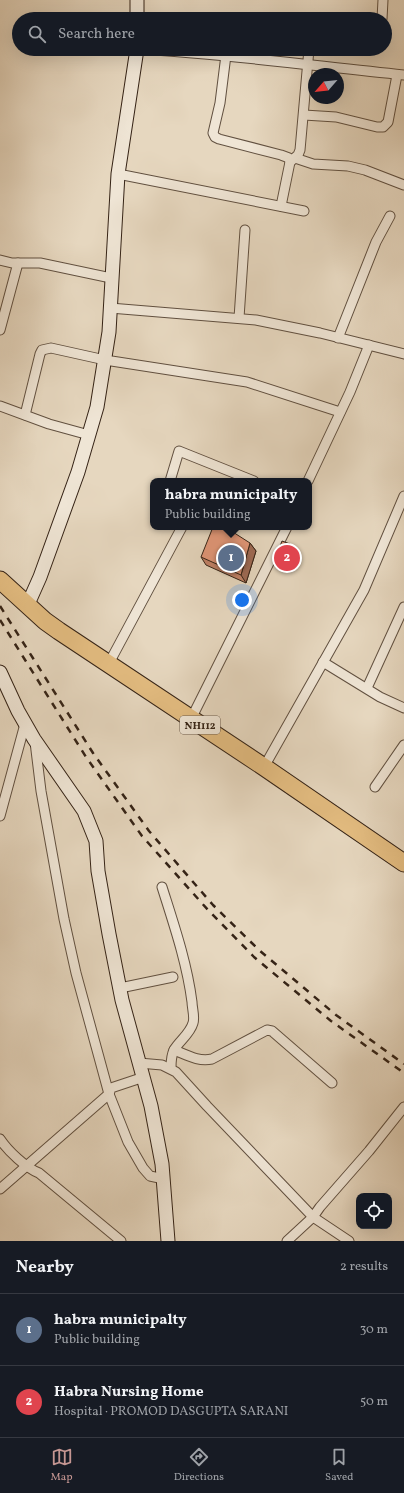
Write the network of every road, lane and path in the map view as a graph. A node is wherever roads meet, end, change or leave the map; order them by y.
1 (137, 0) edge
2 (383, 0) edge
3 (137, 12) edge
4 (382, 12) edge
5 (136, 56) edge
6 (226, 56) edge
7 (234, 56) edge
8 (309, 56) edge
9 (308, 65) junction
10 (401, 75) edge
11 (304, 115) junction
12 (293, 160) junction
13 (118, 174) junction
14 (404, 185) edge
15 (281, 206) junction
16 (304, 211) dead end
17 (390, 216) dead end
18 (245, 230) dead end
19 (0, 260) edge
20 (18, 263) junction
21 (111, 278) junction
22 (110, 308) junction
23 (239, 318) junction
24 (0, 330) edge
25 (338, 338) junction
26 (369, 346) junction
27 (404, 354) edge
28 (105, 360) junction
29 (0, 406) edge
30 (340, 412) junction
31 (25, 415) junction
32 (89, 435) junction
33 (171, 478) edge
34 (246, 478) edge
35 (309, 478) edge
36 (404, 496) edge
37 (180, 530) edge
38 (286, 530) edge
39 (1, 579) edge
40 (28, 604) junction
41 (404, 607) edge
42 (324, 662) junction
43 (108, 664) junction
44 (0, 672) edge
45 (367, 688) junction
46 (404, 708) edge
47 (191, 719) junction
48 (25, 724) junction
49 (34, 739) junction
50 (404, 745) edge
51 (264, 767) junction
52 (375, 787) dead end
53 (0, 816) edge
54 (404, 863) edge
55 (162, 887) dead end
56 (173, 977) dead end
57 (120, 988) junction
58 (174, 1050) junction
59 (139, 1063) junction
60 (171, 1068) junction
61 (138, 1079) dead end
62 (332, 1083) dead end
63 (109, 1094) junction
64 (404, 1106) edge
65 (0, 1139) edge
66 (27, 1166) junction
67 (164, 1179) junction
68 (0, 1189) edge
69 (313, 1217) junction
70 (121, 1241) edge
71 (168, 1241) edge
72 (287, 1241) edge
73 (349, 1241) edge

1 - 3 main road
2 - 4 street
5 - 13 main road
6 - 12 street
7 - 9 street
8 - 9 street
9 - 10 street
9 - 11 street
10 - 11 street
11 - 12 street
12 - 14 street
12 - 15 street
13 - 15 street
13 - 21 main road
15 - 16 street
17 - 25 street
18 - 23 street
19 - 20 street
20 - 21 street
20 - 24 street
21 - 22 main road
22 - 23 street
22 - 28 main road
23 - 25 street
25 - 26 street
26 - 27 street
26 - 30 street
28 - 30 street
28 - 31 street
28 - 32 main road
29 - 31 street
30 - 35 street
31 - 32 street
32 - 40 main road
33 - 34 street
36 - 42 street
37 - 43 street
38 - 47 street
39 - 40 highway, NH112
40 - 43 highway, NH112
41 - 45 street
42 - 45 street
42 - 51 street
43 - 47 highway, NH112
44 - 48 main road
45 - 46 street
47 - 51 highway, NH112
48 - 49 main road
48 - 53 street
49 - 57 main road
49 - 63 street
50 - 52 street
51 - 54 highway, NH112
55 - 58 street
56 - 57 street
57 - 59 main road
58 - 60 street
58 - 62 street
59 - 60 street
59 - 67 main road
60 - 69 street
61 - 63 street
63 - 66 street
63 - 67 street
64 - 69 street
65 - 66 street
66 - 68 street
66 - 70 street
67 - 71 main road
69 - 72 street
69 - 73 street

